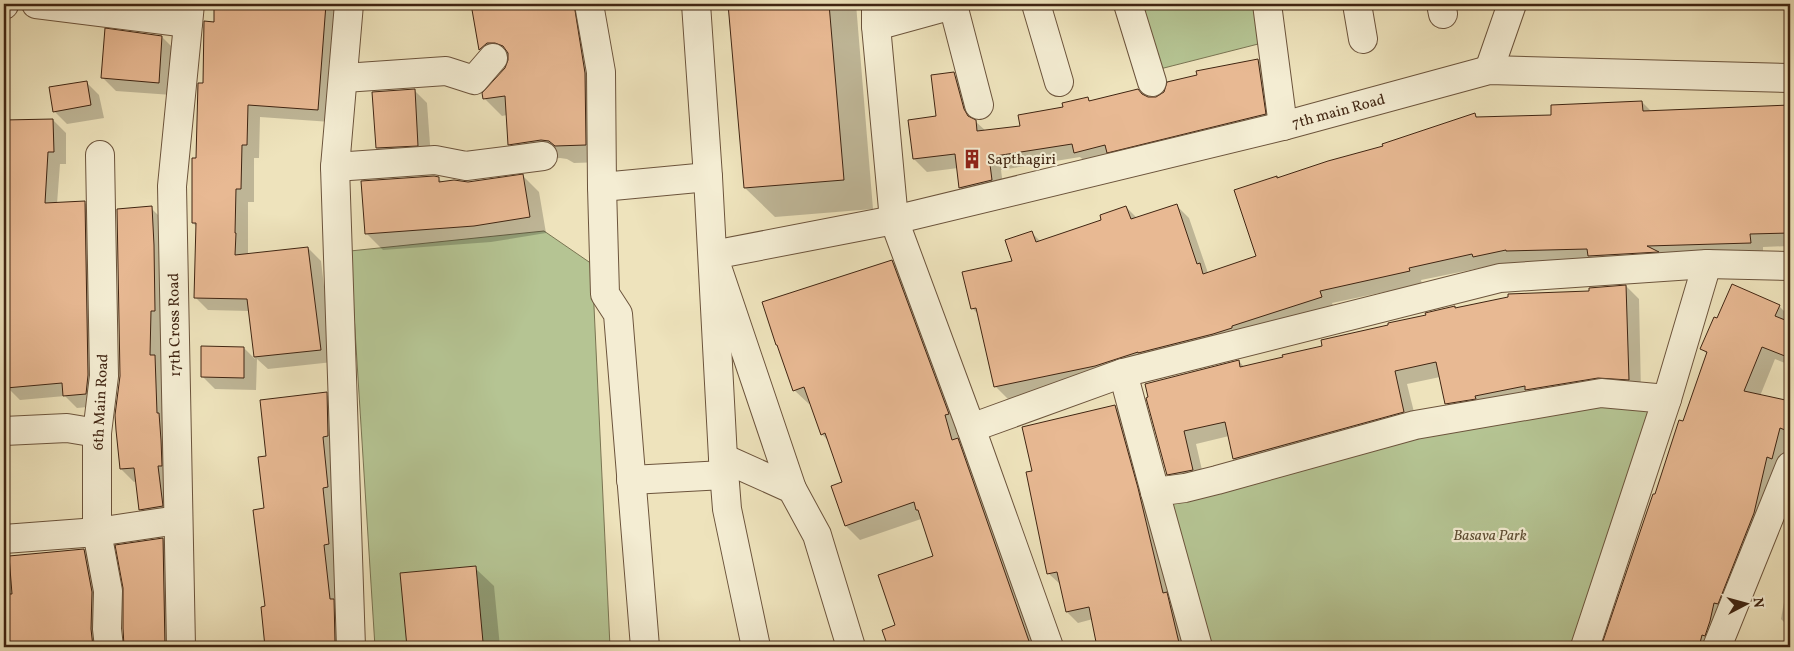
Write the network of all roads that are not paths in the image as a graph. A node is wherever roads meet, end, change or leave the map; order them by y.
1 (36, 4) edge
2 (349, 4) edge
3 (589, 4) edge
4 (696, 4) edge
5 (954, 4) edge
6 (1036, 4) edge
7 (1128, 4) edge
8 (1268, 4) edge
9 (1357, 4) edge
10 (1512, 4) edge
11 (189, 13) edge
12 (876, 15) edge
13 (1363, 39) dead end
14 (493, 58) dead end
15 (1489, 70) junction
16 (344, 78) junction
17 (1790, 78) edge
18 (1059, 82) dead end
19 (1152, 82) dead end
20 (979, 106) dead end
21 (1283, 126) junction
22 (100, 155) dead end
23 (543, 156) dead end
24 (336, 167) junction
25 (708, 177) junction
26 (602, 187) junction
27 (894, 220) junction
28 (713, 255) junction
29 (1707, 264) junction
30 (1790, 266) edge
31 (1123, 372) junction
32 (1667, 399) junction
33 (971, 428) junction
34 (4, 431) edge
35 (97, 433) junction
36 (1790, 466) edge
37 (724, 467) junction
38 (631, 480) junction
39 (792, 489) junction
40 (1155, 492) junction
41 (178, 520) junction
42 (97, 532) junction
43 (4, 540) edge
44 (109, 647) edge
45 (181, 647) edge
46 (351, 647) edge
47 (646, 647) edge
48 (756, 647) edge
49 (851, 647) edge
50 (1049, 647) edge
51 (1198, 647) edge
52 (1585, 647) edge
53 (1717, 647) edge

1 - 11 street
2 - 16 street
3 - 26 street
4 - 25 street
5 - 12 street
5 - 20 street
6 - 18 street
7 - 19 street
8 - 21 street
9 - 13 street
10 - 15 street
11 - 41 street, 17th Cross Road
12 - 27 street
14 - 16 street
15 - 17 street, 7th main Road
15 - 21 street, 7th main Road
16 - 24 street
21 - 27 street, 7th main Road
22 - 35 street, 6th Main Road
23 - 24 street
24 - 46 street
25 - 26 street
25 - 28 street
26 - 38 street
27 - 28 street, 7th main Road
27 - 33 street
28 - 37 street
28 - 39 street
29 - 30 street
29 - 31 street
29 - 32 street
31 - 33 street
31 - 40 street
32 - 40 street
32 - 52 street
33 - 50 street
34 - 35 street
35 - 42 street, 6th Main Road
36 - 53 street
37 - 38 street
37 - 39 street
37 - 48 street
38 - 47 street
39 - 49 street
40 - 51 street
41 - 42 street
41 - 45 street, 17th Cross Road
42 - 43 street
42 - 44 street, 6th Main Road

